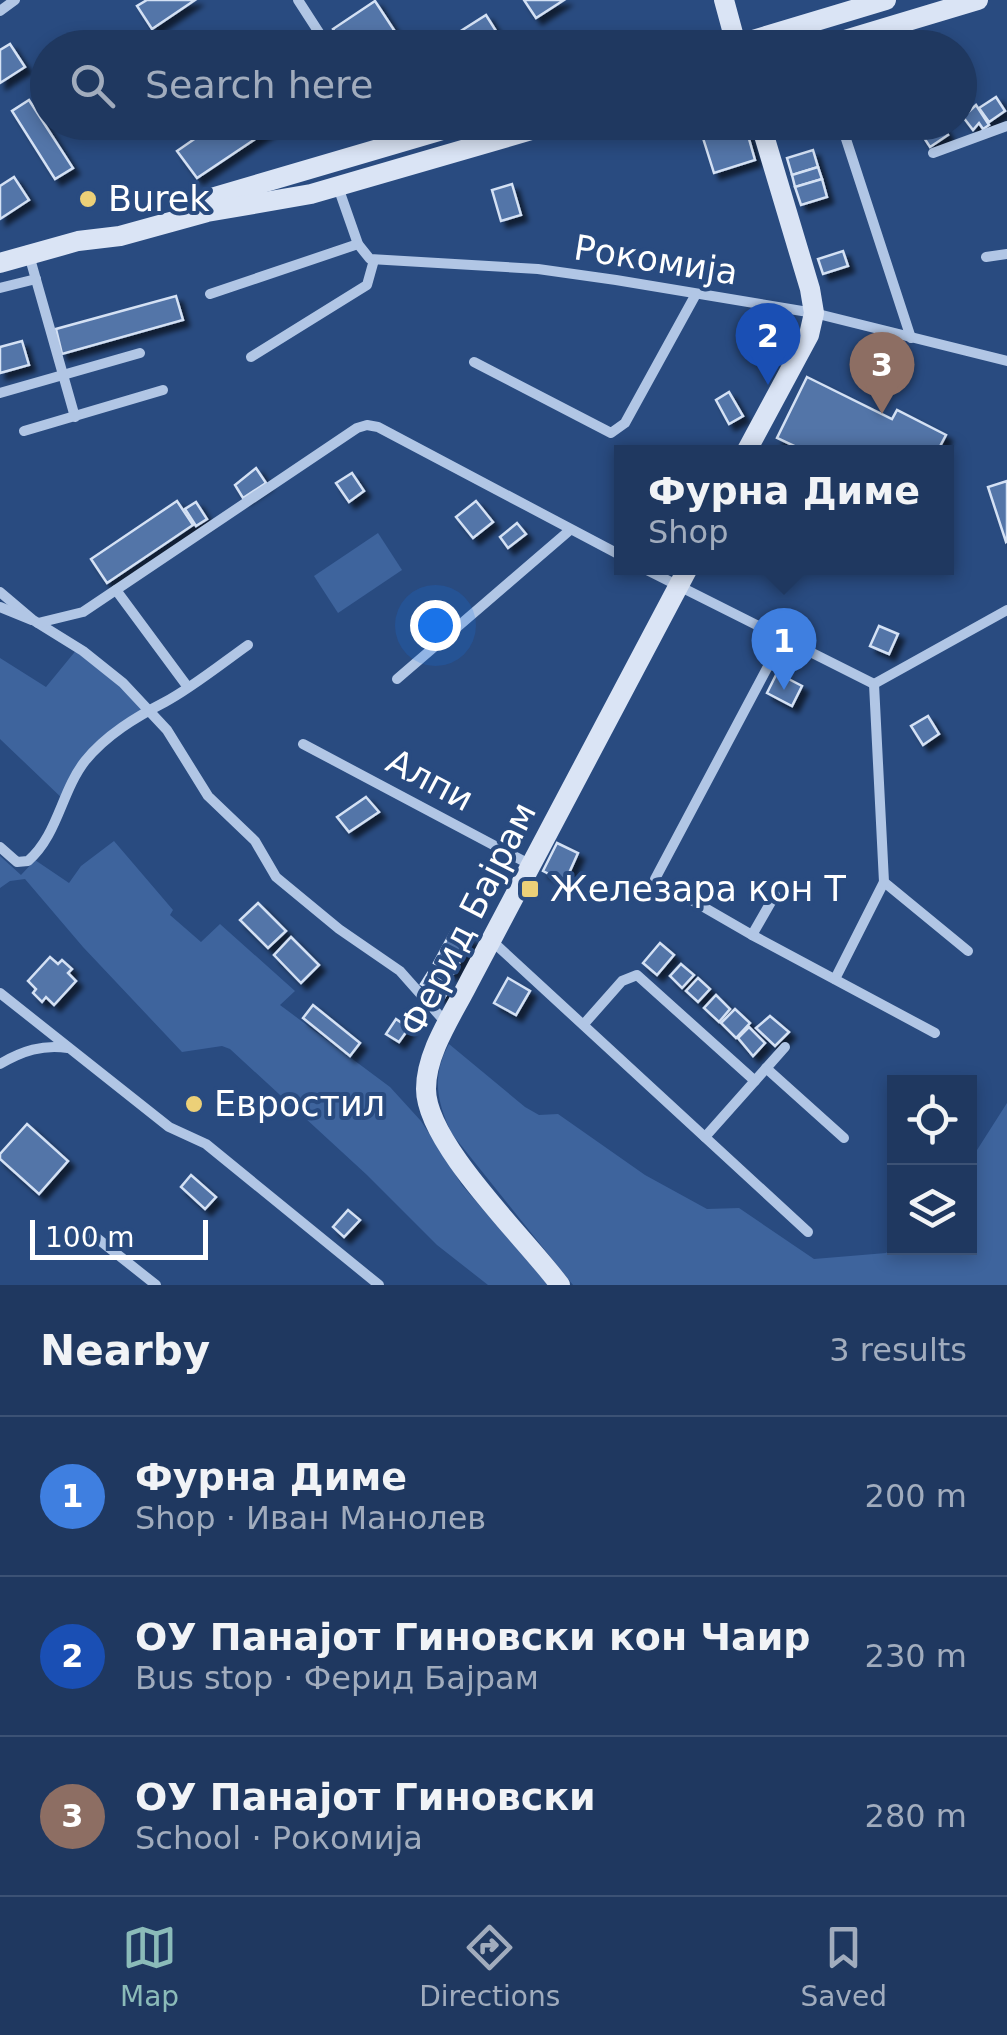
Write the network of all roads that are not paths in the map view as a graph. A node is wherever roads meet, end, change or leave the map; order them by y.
1 (16, 0) edge
2 (298, 0) edge
3 (724, 0) edge
4 (886, 0) edge
5 (978, 0) edge
6 (0, 11) edge
7 (317, 30) edge
8 (730, 30) edge
9 (786, 30) edge
10 (878, 30) edge
11 (1007, 126) edge
12 (977, 137) edge
13 (408, 140) edge
14 (498, 140) edge
15 (765, 140) edge
16 (846, 140) edge
17 (969, 140) edge
18 (933, 153) dead end
19 (338, 187) junction
20 (78, 241) junction
21 (358, 244) junction
22 (1007, 254) edge
23 (30, 255) junction
24 (986, 257) dead end
25 (374, 260) junction
26 (0, 263) edge
27 (36, 278) junction
28 (0, 288) edge
29 (210, 294) dead end
30 (696, 294) junction
31 (814, 313) junction
32 (911, 338) junction
33 (140, 353) dead end
34 (251, 356) dead end
35 (1007, 361) edge
36 (474, 362) dead end
37 (64, 376) junction
38 (163, 390) dead end
39 (0, 394) edge
40 (75, 417) junction
41 (24, 431) dead end
42 (750, 445) edge
43 (570, 530) junction
44 (614, 552) edge
45 (683, 576) edge
46 (116, 590) junction
47 (0, 592) edge
48 (0, 607) edge
49 (1003, 612) edge
50 (36, 622) junction
51 (1007, 624) edge
52 (782, 640) junction
53 (248, 646) dead end
54 (397, 679) dead end
55 (874, 684) junction
56 (187, 686) junction
57 (148, 708) junction
58 (303, 744) dead end
59 (0, 847) edge
60 (532, 865) junction
61 (884, 882) junction
62 (775, 895) dead end
63 (752, 936) junction
64 (491, 940) junction
65 (968, 951) dead end
66 (835, 979) junction
67 (0, 993) edge
68 (448, 1024) junction
69 (584, 1024) junction
70 (935, 1033) dead end
71 (785, 1046) dead end
72 (70, 1048) junction
73 (0, 1064) edge
74 (766, 1068) junction
75 (755, 1081) junction
76 (706, 1137) junction
77 (844, 1138) dead end
78 (88, 1232) dead end
79 (808, 1232) dead end
80 (365, 1274) junction
81 (156, 1285) edge
82 (357, 1285) edge
83 (379, 1285) edge
84 (560, 1285) edge

1 - 6 street
2 - 7 street
3 - 8 street
4 - 9 street
5 - 10 street
11 - 12 street
13 - 20 street
14 - 19 street
15 - 31 street
16 - 32 street
17 - 18 street
19 - 20 street
19 - 21 street
20 - 23 street
21 - 25 street
21 - 29 street
22 - 24 street
23 - 26 street
23 - 27 street
25 - 30 street, Рокомија
25 - 34 street
27 - 28 street
27 - 37 street
30 - 31 street, Рокомија
30 - 36 street
31 - 32 street, Рокомија
31 - 42 street
32 - 35 street, Рокомија
33 - 37 street
37 - 39 street
37 - 40 street
38 - 40 street
40 - 41 street
43 - 44 street
43 - 46 street
43 - 54 street
45 - 52 street
45 - 60 street, Ферид Бајрам
46 - 50 street
46 - 56 street
47 - 50 street
48 - 50 street
49 - 51 street
49 - 55 street
50 - 57 street
52 - 55 street
52 - 63 street
53 - 56 street
55 - 61 street
56 - 57 street
57 - 59 street
57 - 68 street
58 - 60 street, Алпи
60 - 64 street, Ферид Бајрам
61 - 65 street
61 - 66 street
62 - 63 street
63 - 66 street
64 - 68 street, Ферид Бајрам
64 - 69 street
66 - 70 street
67 - 72 street
68 - 84 street, Ферид Бајрам
69 - 75 street
69 - 76 street
71 - 74 street
72 - 73 street
72 - 80 street
74 - 75 street
74 - 77 street
75 - 76 street
76 - 79 street
78 - 81 street
80 - 82 street
80 - 83 street

